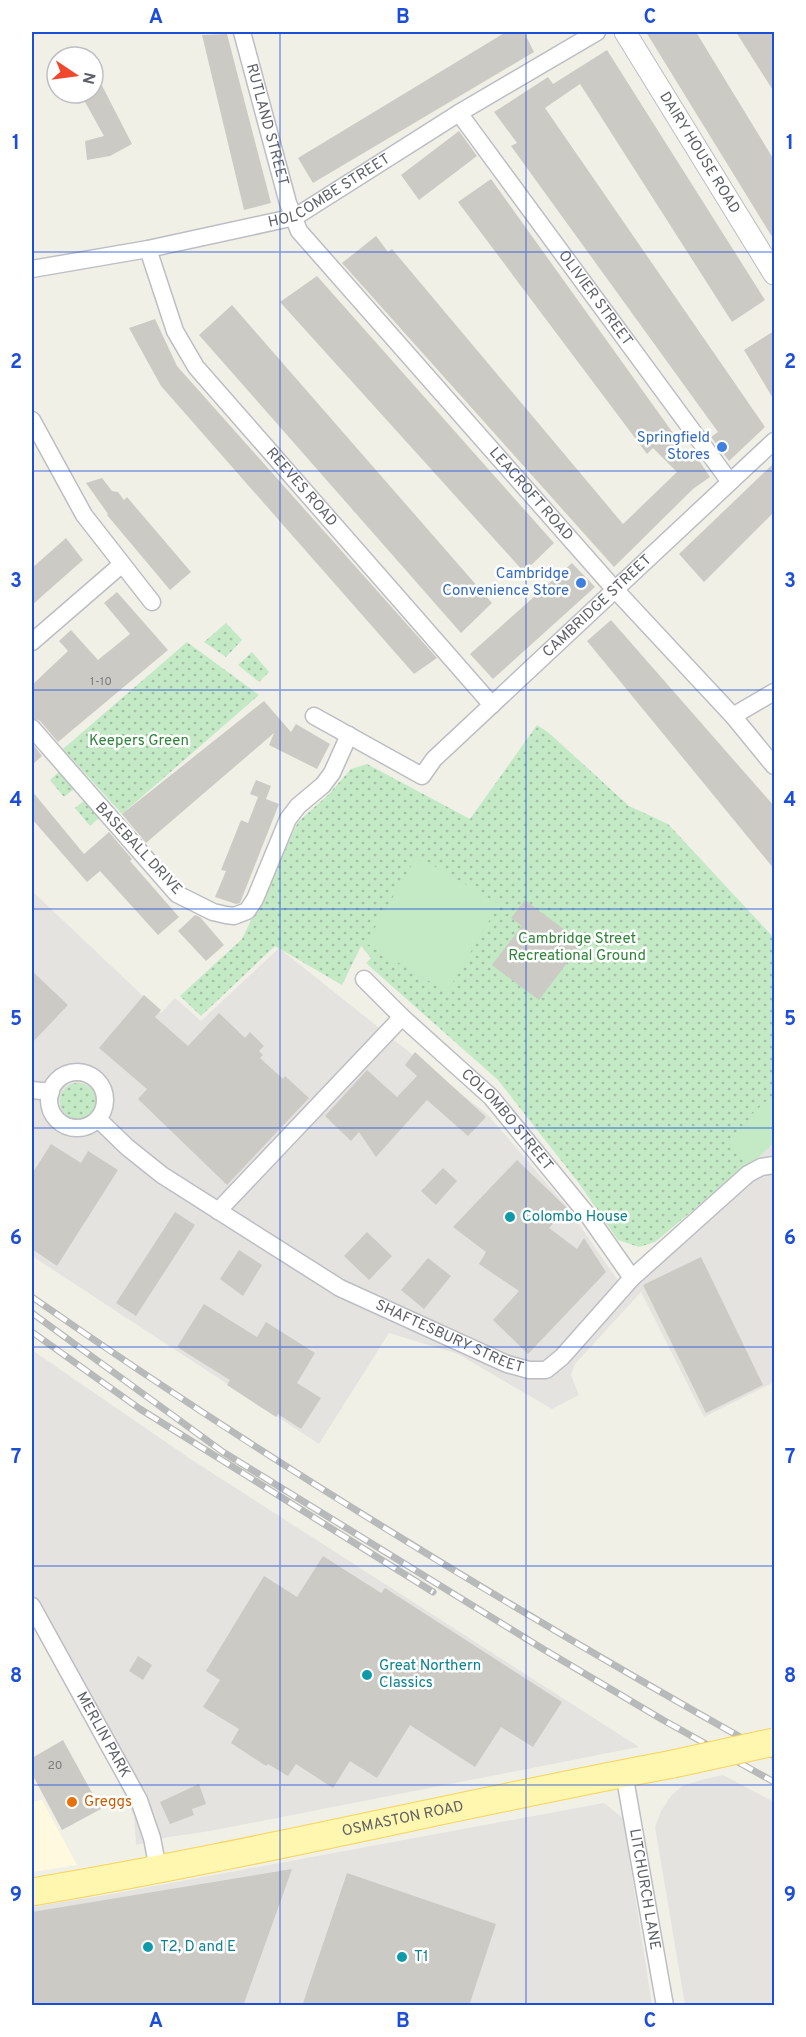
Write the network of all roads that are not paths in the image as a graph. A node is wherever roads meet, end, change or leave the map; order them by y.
1 (242, 32) edge
2 (597, 32) edge
3 (625, 32) edge
4 (459, 113) junction
5 (295, 217) junction
6 (148, 249) junction
7 (32, 269) edge
8 (774, 274) edge
9 (32, 420) edge
10 (774, 441) edge
11 (730, 482) junction
12 (121, 565) junction
13 (616, 590) junction
14 (152, 602) dead end
15 (32, 642) edge
16 (774, 692) edge
17 (492, 705) junction
18 (314, 716) dead end
19 (733, 716) junction
20 (32, 728) edge
21 (349, 735) junction
22 (774, 766) edge
23 (364, 979) dead end
24 (402, 1017) junction
25 (32, 1090) edge
26 (51, 1092) junction
27 (98, 1119) junction
28 (774, 1165) edge
29 (218, 1211) junction
30 (632, 1278) junction
31 (32, 1606) edge
32 (774, 1742) edge
33 (624, 1773) junction
34 (158, 1869) junction
35 (32, 1892) edge
36 (665, 2006) edge

1 - 5 street, RUTLAND STREET
2 - 4 street, HOLCOMBE STREET
3 - 8 street, DAIRY HOUSE ROAD
4 - 5 street, HOLCOMBE STREET
4 - 11 street, OLIVIER STREET
5 - 6 street, HOLCOMBE STREET
5 - 13 street, LEACROFT ROAD
6 - 7 street, HOLCOMBE STREET
6 - 17 street, REEVES ROAD
9 - 12 street
10 - 11 street, CAMBRIDGE STREET
11 - 13 street, CAMBRIDGE STREET
12 - 14 street
12 - 15 street
13 - 17 street, CAMBRIDGE STREET
13 - 19 street, LEACROFT ROAD
16 - 19 street
17 - 21 street, CAMBRIDGE STREET
18 - 21 street
19 - 22 street, LEACROFT ROAD
20 - 21 street, BASEBALL DRIVE
23 - 24 street, COLOMBO STREET
24 - 29 street
24 - 30 street, COLOMBO STREET
25 - 26 street
26 - 27 street
26 - 27 street
27 - 29 street, SHAFTESBURY STREET
28 - 30 street, SHAFTESBURY STREET
29 - 30 street, SHAFTESBURY STREET
31 - 34 street, MERLIN PARK
32 - 33 main road, OSMASTON ROAD, bridge
33 - 34 main road, OSMASTON ROAD
33 - 36 street, LITCHURCH LANE
34 - 35 main road, OSMASTON ROAD

